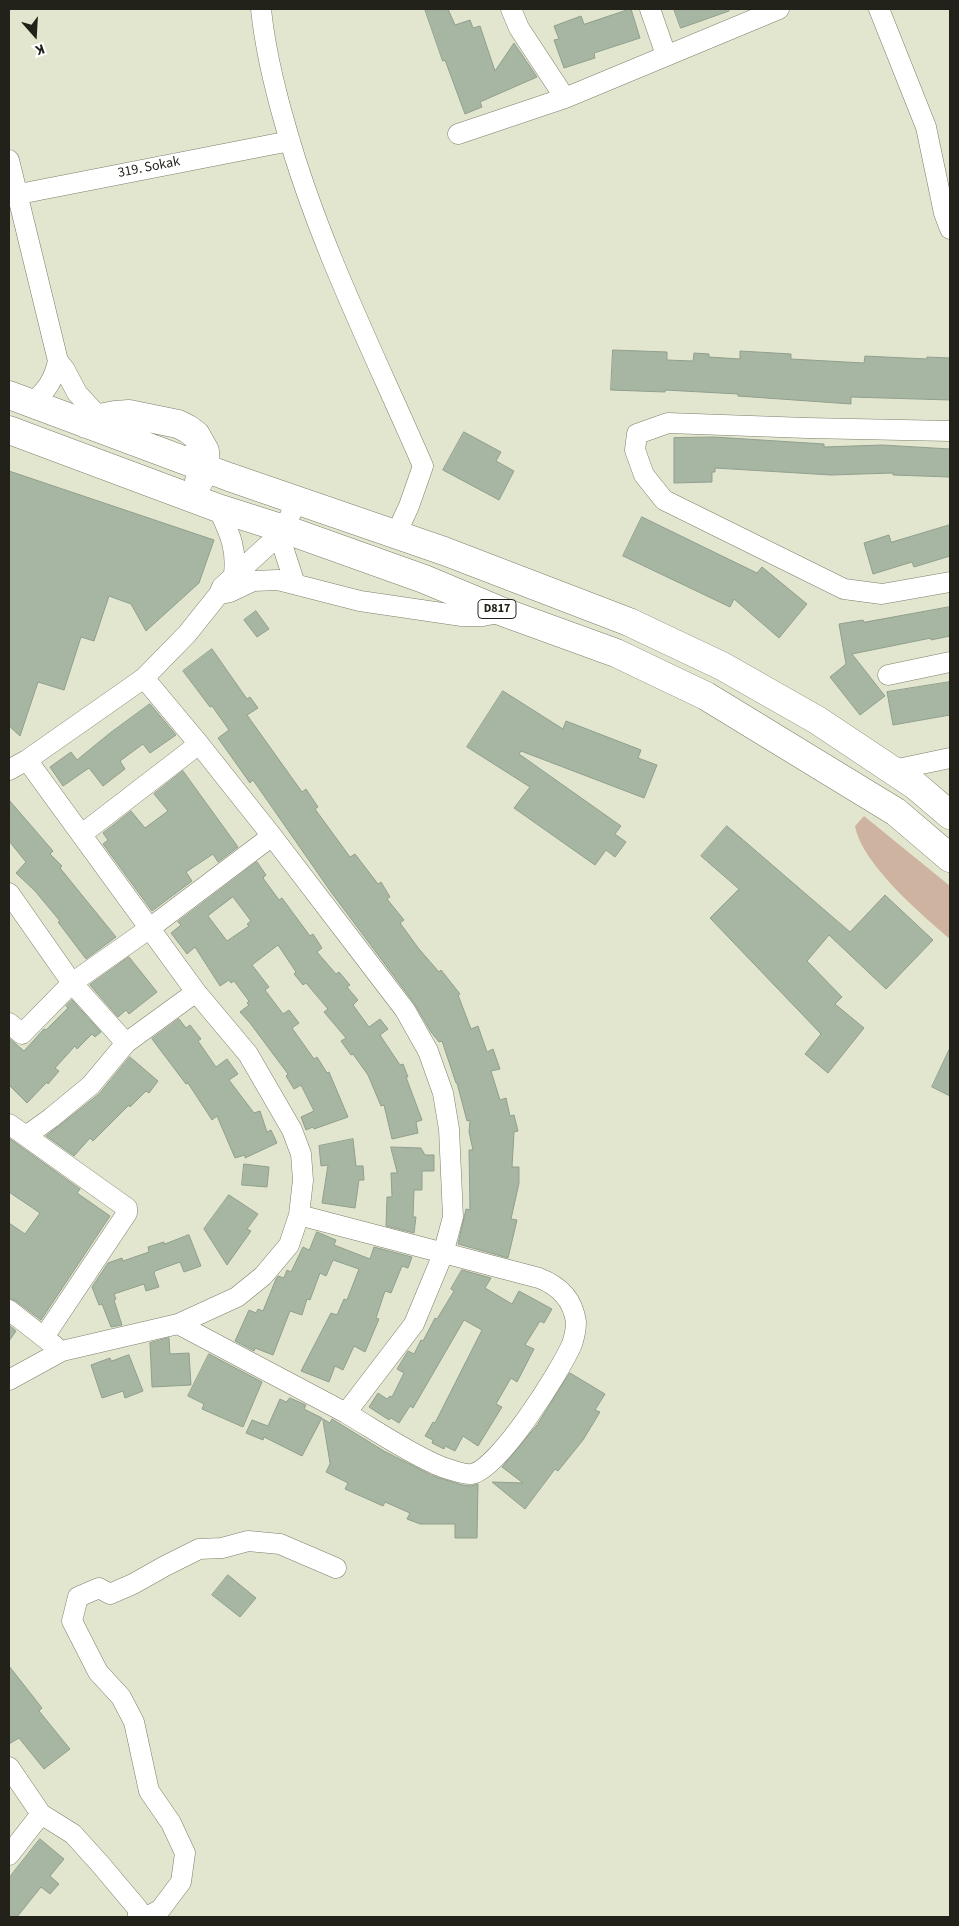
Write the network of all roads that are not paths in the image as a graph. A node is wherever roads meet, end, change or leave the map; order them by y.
1 (261, 9) edge
2 (511, 9) edge
3 (650, 9) edge
4 (779, 9) edge
5 (878, 9) edge
6 (666, 55) junction
7 (564, 98) junction
8 (458, 134) dead end
9 (290, 141) junction
10 (9, 160) edge
11 (14, 195) edge
12 (948, 218) edge
13 (58, 361) junction
14 (20, 399) edge
15 (93, 421) junction
16 (9, 430) edge
17 (950, 431) edge
18 (206, 468) junction
19 (191, 498) junction
20 (297, 500) junction
21 (218, 508) junction
22 (281, 532) junction
23 (396, 534) junction
24 (234, 574) junction
25 (950, 582) edge
26 (295, 584) junction
27 (219, 594) junction
28 (503, 612) junction
29 (950, 662) edge
30 (888, 675) dead end
31 (144, 678) junction
32 (199, 744) junction
33 (950, 758) edge
34 (27, 760) junction
35 (9, 770) edge
36 (893, 770) junction
37 (950, 815) edge
38 (82, 834) junction
39 (272, 836) junction
40 (950, 858) edge
41 (9, 893) edge
42 (150, 928) junction
43 (72, 983) junction
44 (196, 992) junction
45 (9, 1023) edge
46 (126, 1043) junction
47 (9, 1124) edge
48 (26, 1136) junction
49 (299, 1215) junction
50 (443, 1254) junction
51 (9, 1310) edge
52 (178, 1324) junction
53 (44, 1337) junction
54 (62, 1351) junction
55 (9, 1380) edge
56 (346, 1413) junction
57 (336, 1568) dead end
58 (9, 1767) edge
59 (41, 1814) junction
60 (9, 1855) edge
61 (138, 1917) edge
62 (146, 1917) edge

1 - 9 street
2 - 7 street
3 - 6 street
4 - 6 street
5 - 12 street
6 - 7 street
7 - 8 street
9 - 11 street, 319. Sokak
9 - 23 street
10 - 11 street
11 - 13 street
13 - 14 street
13 - 15 street
14 - 15 highway
15 - 18 highway
16 - 19 highway, D817
17 - 25 street
18 - 19 highway
18 - 20 highway, D817
19 - 21 highway, D817
20 - 22 street
20 - 23 highway, D817
21 - 22 highway, D817
21 - 24 street
22 - 24 street
22 - 26 street
22 - 28 highway, D817
23 - 36 highway, D817
24 - 27 street
26 - 27 street
26 - 28 street
27 - 31 street
28 - 40 highway, D817
29 - 30 street
31 - 32 street
31 - 34 street
32 - 38 street
32 - 39 street
33 - 36 street
34 - 35 street
34 - 38 street
36 - 37 highway, D817
38 - 42 street
39 - 42 street
39 - 50 street
41 - 43 street
42 - 43 street
42 - 44 street
43 - 45 street
43 - 46 street
44 - 46 street
44 - 49 street
46 - 48 street
47 - 48 street
48 - 53 street
49 - 50 street
49 - 52 street
50 - 56 street
50 - 56 street
51 - 53 street
52 - 54 street
52 - 56 street
53 - 54 street
54 - 55 street
57 - 62 street
58 - 59 street
59 - 60 street
59 - 61 street

